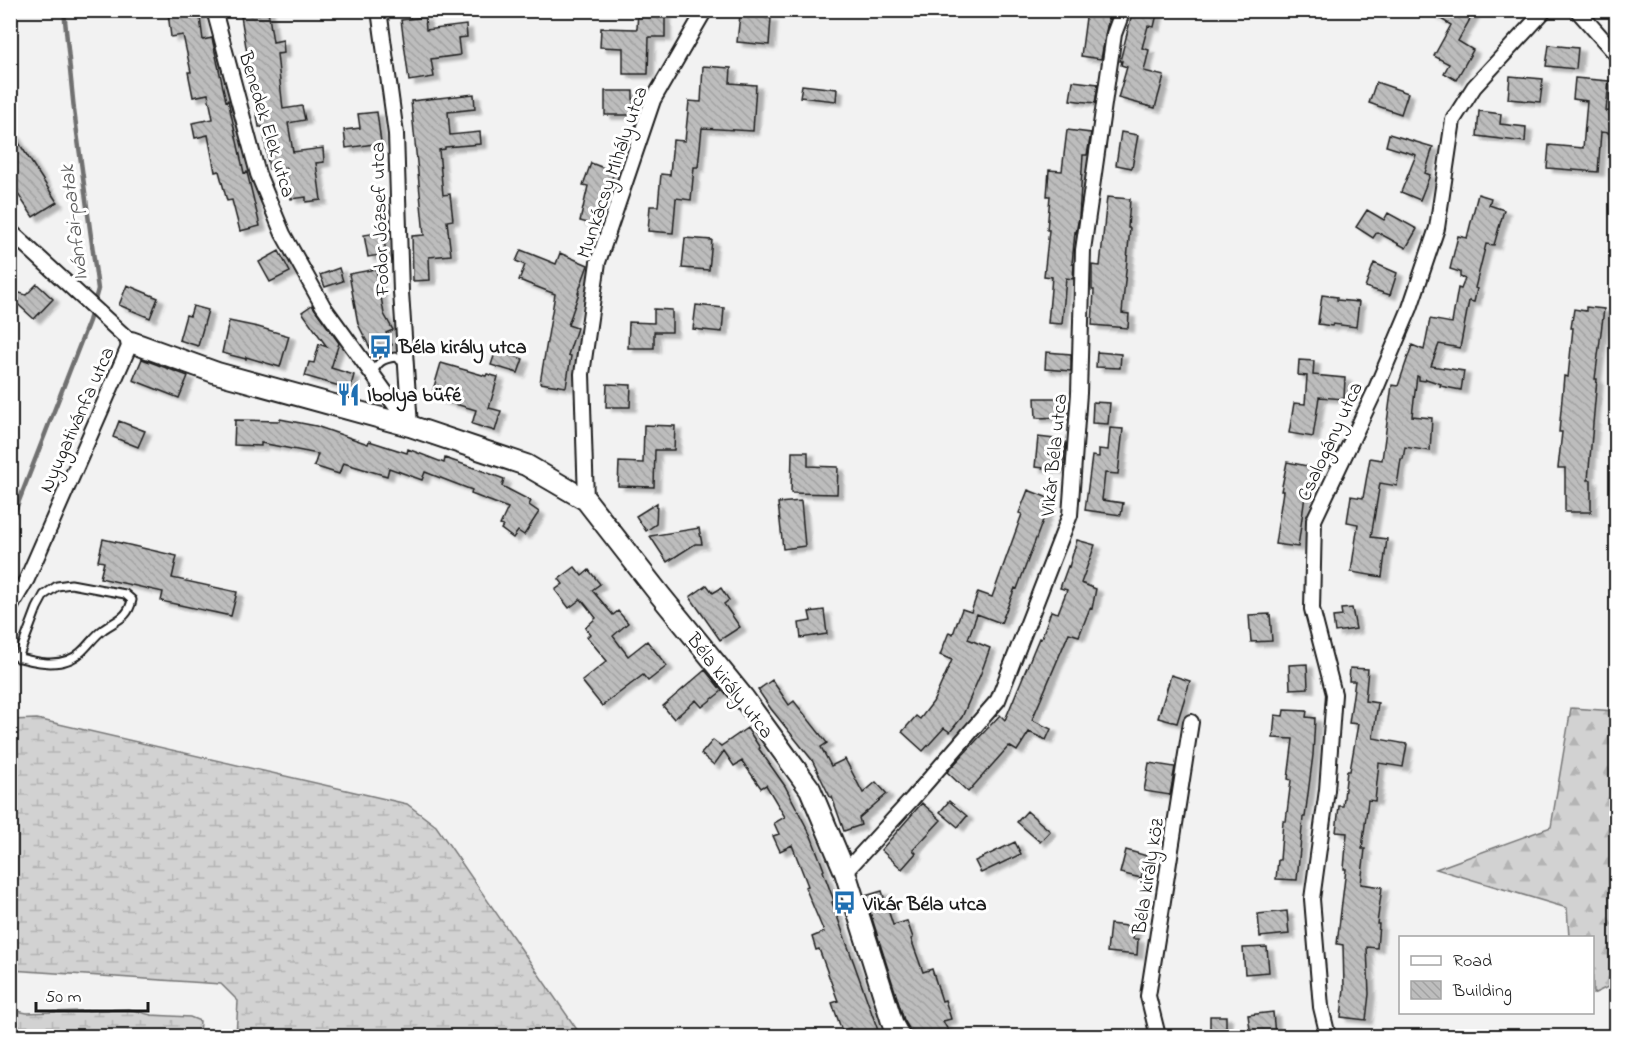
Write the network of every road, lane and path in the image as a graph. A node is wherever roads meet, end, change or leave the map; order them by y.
1 (214, 10) edge
2 (379, 10) edge
3 (705, 10) edge
4 (1123, 10) edge
5 (1545, 10) edge
6 (1577, 10) edge
7 (1617, 54) edge
8 (10, 231) edge
9 (10, 245) edge
10 (27, 247) junction
11 (131, 342) junction
12 (406, 364) junction
13 (372, 374) junction
14 (410, 426) junction
15 (586, 500) junction
16 (10, 608) edge
17 (14, 656) edge
18 (1191, 722) dead end
19 (845, 872) junction
20 (899, 1036) edge
21 (1158, 1036) edge
22 (1328, 1036) edge

1 - 13 street, Benedek Elek utca
2 - 12 street, Fodor József utca
3 - 15 street, Munkácsy Mihály utca
4 - 19 street, Vikár Béla utca
5 - 22 street, Csalogány utca
6 - 7 street
8 - 10 street
9 - 10 street
10 - 11 street
11 - 14 street, Béla király utca
11 - 16 street, Nyugativánfa utca
12 - 13 lane
12 - 14 street, Fodor József utca
13 - 14 street, Benedek Elek utca
14 - 15 street, Béla király utca
15 - 19 street, Béla király utca
17 - 17 lane
18 - 21 street, Béla király köz
19 - 20 street, Béla király utca

